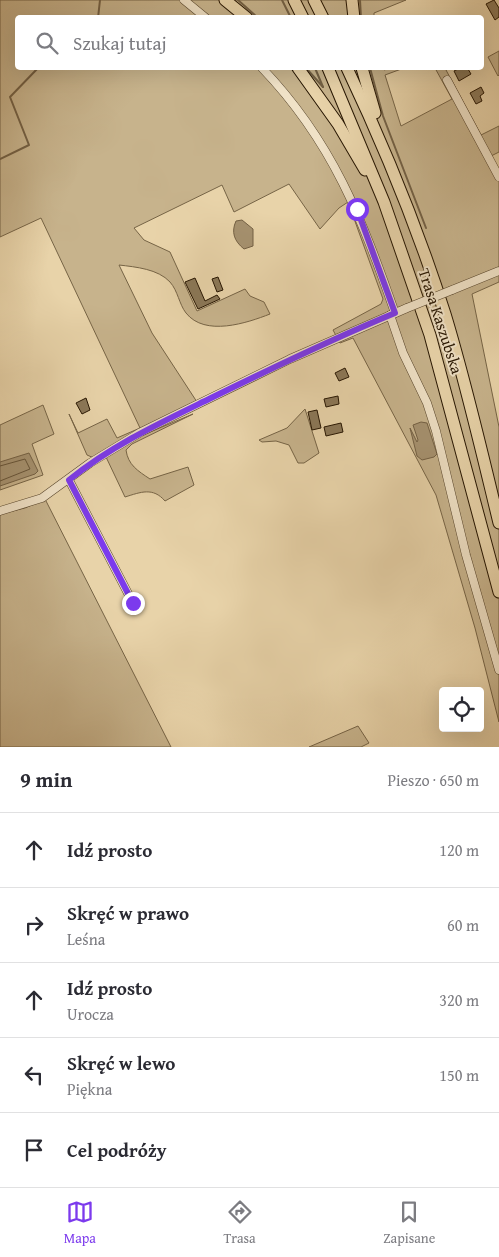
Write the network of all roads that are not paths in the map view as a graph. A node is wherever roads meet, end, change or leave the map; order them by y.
1 (184, 0) edge
2 (225, 0) edge
3 (294, 0) edge
4 (314, 0) edge
5 (352, 0) edge
6 (202, 15) edge
7 (243, 15) edge
8 (302, 15) edge
9 (322, 15) edge
10 (354, 15) edge
11 (264, 70) edge
12 (300, 70) edge
13 (329, 70) edge
14 (348, 70) edge
15 (363, 70) edge
16 (447, 80) dead end
17 (394, 172) junction
18 (499, 177) edge
19 (395, 232) junction
20 (499, 271) edge
21 (393, 314) junction
22 (69, 480) junction
23 (0, 511) edge
24 (499, 523) edge
25 (499, 592) edge
26 (133, 603) dead end
27 (499, 670) edge

1 - 6 street
2 - 7 highway
3 - 8 highway
4 - 9 highway
5 - 10 highway
11 - 21 street
12 - 19 highway
13 - 19 highway, Trasa Kaszubska
14 - 17 highway, Trasa Kaszubska
15 - 17 highway
16 - 18 street
17 - 24 highway, Trasa Kaszubska
19 - 25 highway, Trasa Kaszubska
20 - 21 street, bridge
21 - 22 street
21 - 27 street
22 - 23 street
22 - 26 street

